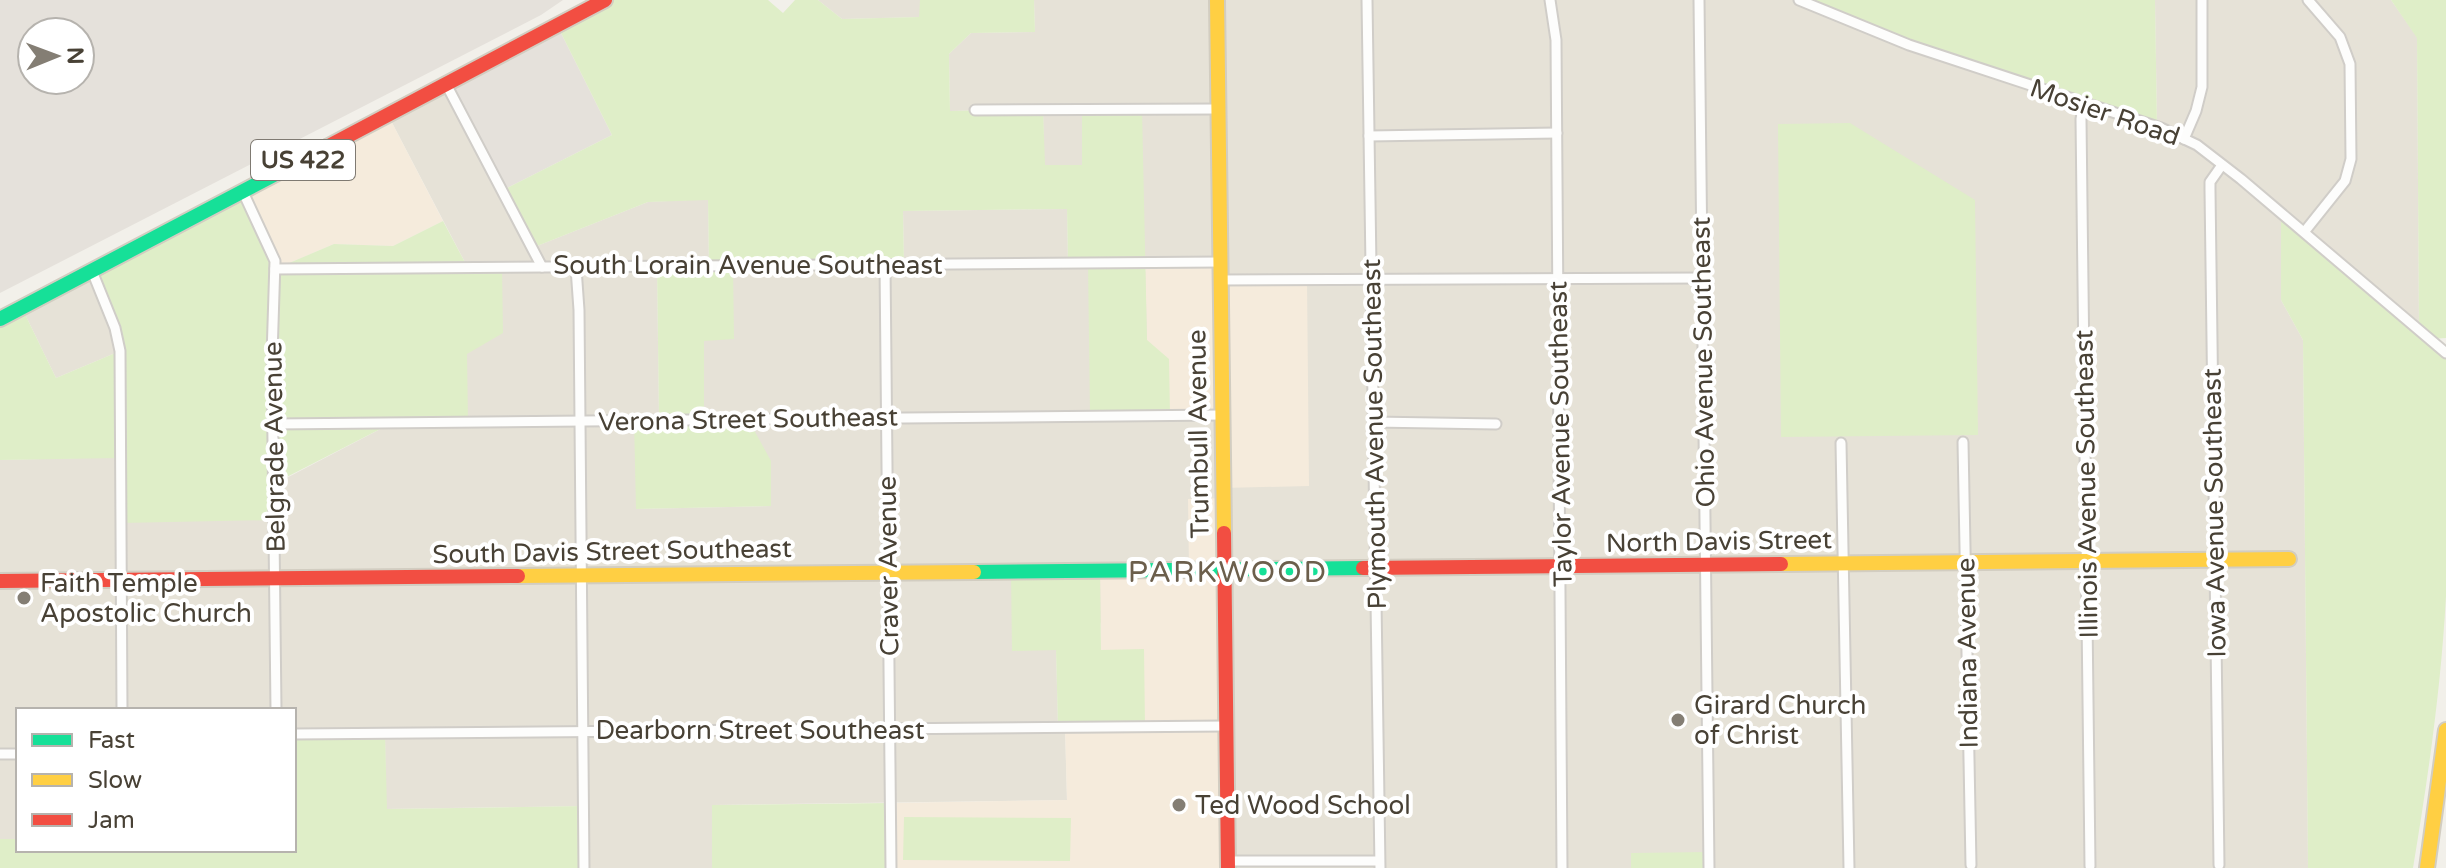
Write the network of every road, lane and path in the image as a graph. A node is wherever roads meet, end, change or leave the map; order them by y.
1 (605, 0) edge
2 (1217, 0) edge
3 (1367, 0) edge
4 (1550, 0) edge
5 (1699, 0) edge
6 (1799, 0) edge
7 (2202, 0) edge
8 (2308, 0) edge
9 (446, 84) junction
10 (2084, 103) junction
11 (1218, 109) junction
12 (975, 110) dead end
13 (1557, 133) junction
14 (1369, 136) junction
15 (2184, 139) junction
16 (2222, 165) junction
17 (243, 192) junction
18 (2305, 231) junction
19 (1220, 262) junction
20 (885, 264) junction
21 (542, 267) junction
22 (576, 268) junction
23 (275, 269) junction
24 (92, 271) junction
25 (1558, 278) junction
26 (1702, 278) junction
27 (1371, 279) junction
28 (1221, 280) junction
29 (0, 319) edge
30 (2446, 353) edge
31 (1222, 415) junction
32 (886, 417) junction
33 (580, 420) junction
34 (1373, 422) junction
35 (274, 424) junction
36 (1496, 424) dead end
37 (1963, 442) dead end
38 (1841, 443) dead end
39 (2289, 559) dead end
40 (2214, 560) junction
41 (2087, 562) junction
42 (1965, 563) junction
43 (1844, 564) junction
44 (1705, 565) junction
45 (1561, 566) junction
46 (1375, 569) junction
47 (1224, 570) junction
48 (888, 573) junction
49 (582, 576) junction
50 (276, 579) junction
51 (122, 580) junction
52 (0, 581) edge
53 (122, 708) edge
54 (276, 708) edge
55 (1226, 726) junction
56 (890, 729) junction
57 (2446, 730) edge
58 (584, 732) junction
59 (296, 734) edge
60 (2446, 802) edge
61 (1228, 864) edge
62 (1380, 865) edge
63 (1971, 865) dead end
64 (2219, 865) dead end
65 (2090, 866) dead end
66 (584, 868) edge
67 (891, 868) edge
68 (1562, 868) edge
69 (1709, 868) edge
70 (1849, 868) edge
71 (2427, 868) edge
72 (2436, 868) edge

1 - 9 main road, US 422
2 - 11 main road, Trumbull Avenue
3 - 14 street, Plymouth Avenue Southeast
4 - 13 street, Taylor Avenue Southeast
5 - 26 street, Ohio Avenue Southeast
6 - 10 street, Mosier Road
7 - 15 street
8 - 18 street
9 - 17 main road, US 422
9 - 21 street
10 - 15 street, Mosier Road
10 - 41 street, Illinois Avenue Southeast
11 - 12 street
11 - 19 main road, Trumbull Avenue
13 - 14 street
13 - 25 street, Taylor Avenue Southeast
14 - 27 street, Plymouth Avenue Southeast
15 - 16 street, Mosier Road
16 - 18 street, Mosier Road
16 - 40 street, Iowa Avenue Southeast
17 - 23 street, Belgrade Avenue
17 - 24 main road, US 422
18 - 30 street, Mosier Road
19 - 20 street, South Lorain Avenue Southeast
19 - 28 main road, Trumbull Avenue
20 - 22 street, South Lorain Avenue Southeast
20 - 32 street, Craver Avenue
21 - 22 street, South Lorain Avenue Southeast
21 - 23 street, South Lorain Avenue Southeast
22 - 33 street
23 - 35 street, Belgrade Avenue
24 - 29 main road, US 422
24 - 51 street
25 - 26 street
25 - 27 street
25 - 45 street, Taylor Avenue Southeast
26 - 44 street, Ohio Avenue Southeast
27 - 28 street
27 - 34 street, Plymouth Avenue Southeast
28 - 31 main road, Trumbull Avenue
31 - 32 street, Verona Street Southeast
31 - 47 main road, Trumbull Avenue
32 - 33 street, Verona Street Southeast
32 - 48 street, Craver Avenue
33 - 35 street, Verona Street Southeast
33 - 49 street
34 - 36 street
34 - 46 street, Plymouth Avenue Southeast
35 - 50 street, Belgrade Avenue
37 - 42 street, Indiana Avenue
38 - 43 street
39 - 40 main road, North Davis Street
40 - 41 main road, North Davis Street
40 - 64 street, Iowa Avenue Southeast
41 - 42 main road, North Davis Street
41 - 65 street, Illinois Avenue Southeast
42 - 43 main road, North Davis Street
42 - 63 street, Indiana Avenue
43 - 44 main road, North Davis Street
43 - 70 street
44 - 45 main road, North Davis Street
44 - 69 street, Ohio Avenue Southeast
45 - 46 main road, North Davis Street
45 - 68 street, Taylor Avenue Southeast
46 - 47 main road, North Davis Street
46 - 62 street, Plymouth Avenue Southeast
47 - 48 main road, South Davis Street Southeast
47 - 55 main road, Trumbull Avenue
48 - 49 main road, South Davis Street Southeast
48 - 56 street, Craver Avenue
49 - 50 main road, South Davis Street Southeast
49 - 58 street
50 - 51 main road, South Davis Street Southeast
50 - 54 street, Belgrade Avenue
51 - 52 main road, South Davis Street Southeast
51 - 53 street
55 - 56 street, Dearborn Street Southeast
55 - 61 main road, Trumbull Avenue
56 - 58 street, Dearborn Street Southeast
56 - 67 street, Craver Avenue
57 - 71 main road
58 - 59 street, Dearborn Street Southeast
58 - 66 street
60 - 72 main road
61 - 62 street

